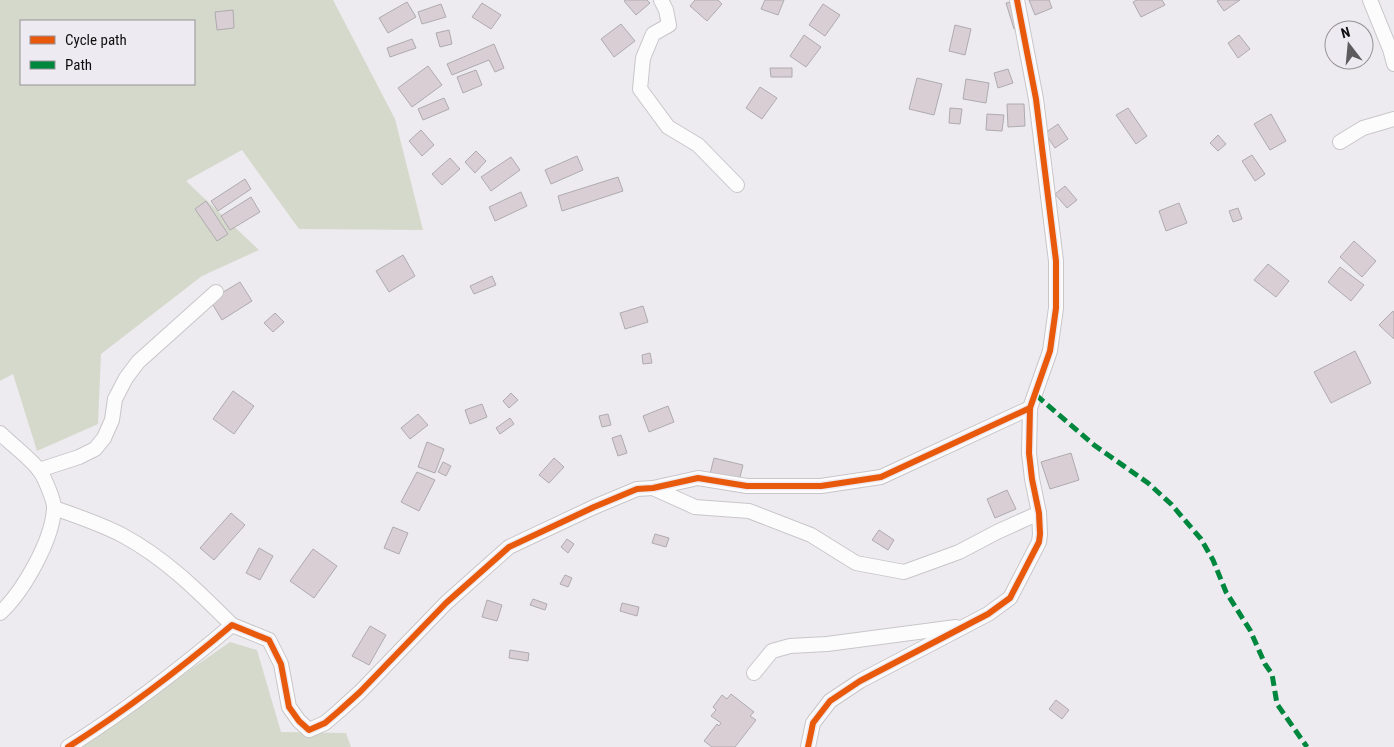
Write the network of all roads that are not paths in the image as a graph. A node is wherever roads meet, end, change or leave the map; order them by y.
1 (661, 0) edge
2 (1017, 0) edge
3 (1370, 0) edge
4 (1394, 64) edge
5 (1394, 119) edge
6 (1340, 142) dead end
7 (737, 185) dead end
8 (216, 292) dead end
9 (1030, 408) junction
10 (0, 433) edge
11 (40, 470) junction
12 (653, 488) junction
13 (54, 508) junction
14 (1039, 513) junction
15 (0, 613) edge
16 (232, 625) junction
17 (966, 626) junction
18 (754, 673) dead end
19 (68, 747) edge
20 (808, 747) edge

1 - 7 street
2 - 9 street
3 - 4 street
5 - 6 street
8 - 11 street
9 - 12 street
9 - 14 street
10 - 11 street
11 - 13 street
12 - 14 street
12 - 16 street
13 - 15 street
13 - 16 street
14 - 17 street
16 - 19 street
17 - 18 street
17 - 20 street

